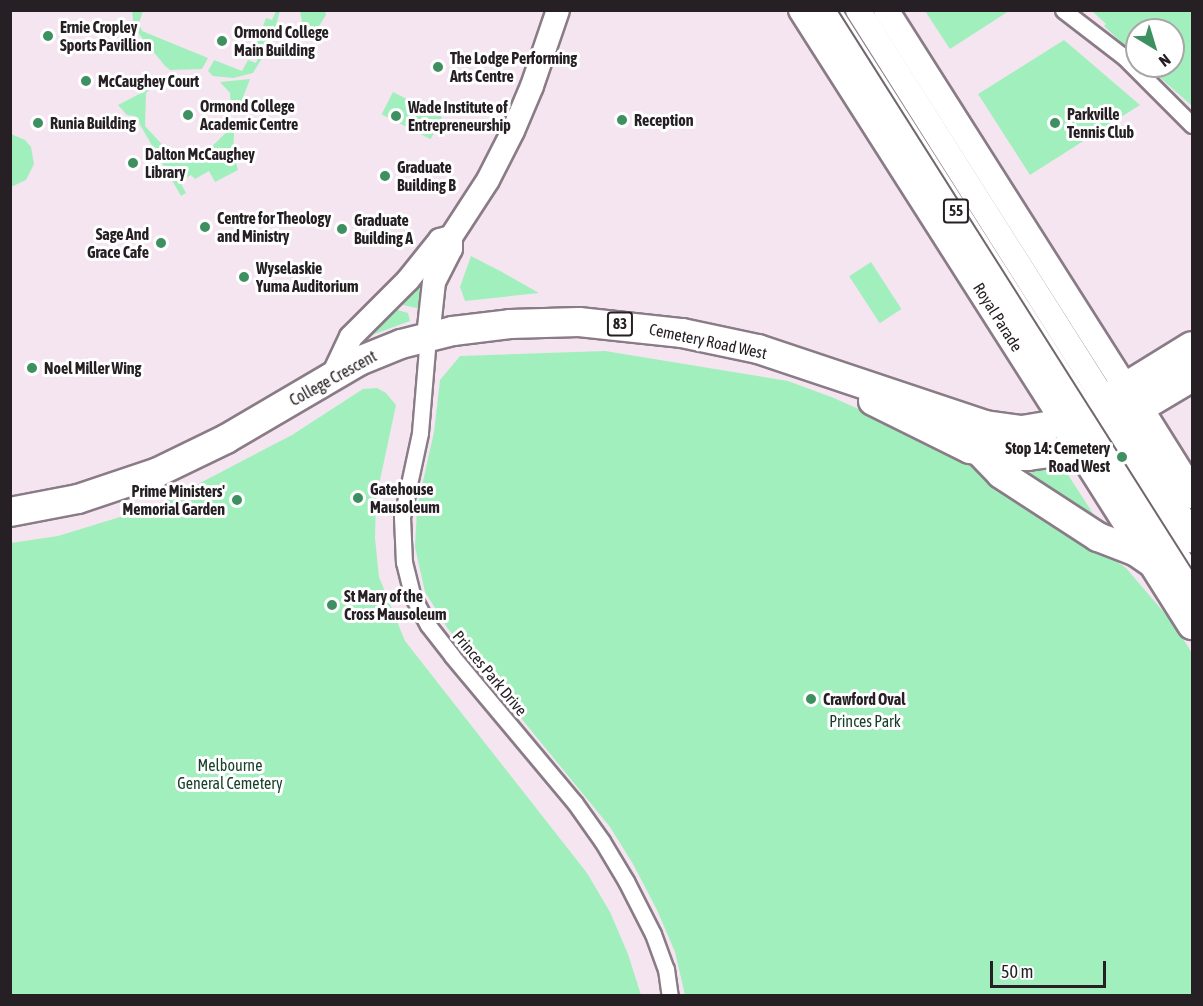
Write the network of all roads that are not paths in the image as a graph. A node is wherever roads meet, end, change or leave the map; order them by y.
1 (558, 10) edge
2 (801, 10) edge
3 (828, 10) edge
4 (858, 10) edge
5 (886, 10) edge
6 (1063, 10) edge
7 (1192, 124) edge
8 (451, 237) junction
9 (1018, 241) junction
10 (428, 337) junction
11 (1192, 346) edge
12 (808, 366) junction
13 (333, 375) junction
14 (1192, 376) edge
15 (1101, 416) junction
16 (980, 452) junction
17 (1192, 494) edge
18 (10, 512) edge
19 (1192, 538) edge
20 (1151, 562) junction
21 (1192, 584) edge
22 (1192, 625) edge
23 (670, 996) edge

1 - 8 main road
2 - 15 main road, Royal Parade / 55
3 - 15 main road, Royal Parade / 55
4 - 9 main road, Royal Parade / 55
5 - 9 main road, Royal Parade / 55
6 - 7 street
8 - 10 main road
8 - 13 main road
9 - 15 main road, Royal Parade / 55
10 - 12 highway, Cemetery Road West / 83
10 - 13 highway, College Crescent / 83
10 - 23 street, Princes Park Drive
11 - 15 highway, 83
12 - 15 highway, Cemetery Road West / 83
12 - 16 highway, Cemetery Road West / 83
13 - 18 highway, College Crescent / 83
14 - 15 highway, 83
15 - 16 highway, Cemetery Road West / 83
15 - 17 highway, Royal Parade / 55
15 - 19 highway, Royal Parade / 55
15 - 20 highway, Royal Parade / 55
15 - 21 highway, Royal Parade / 55
16 - 20 highway
20 - 22 highway, Royal Parade / 55

